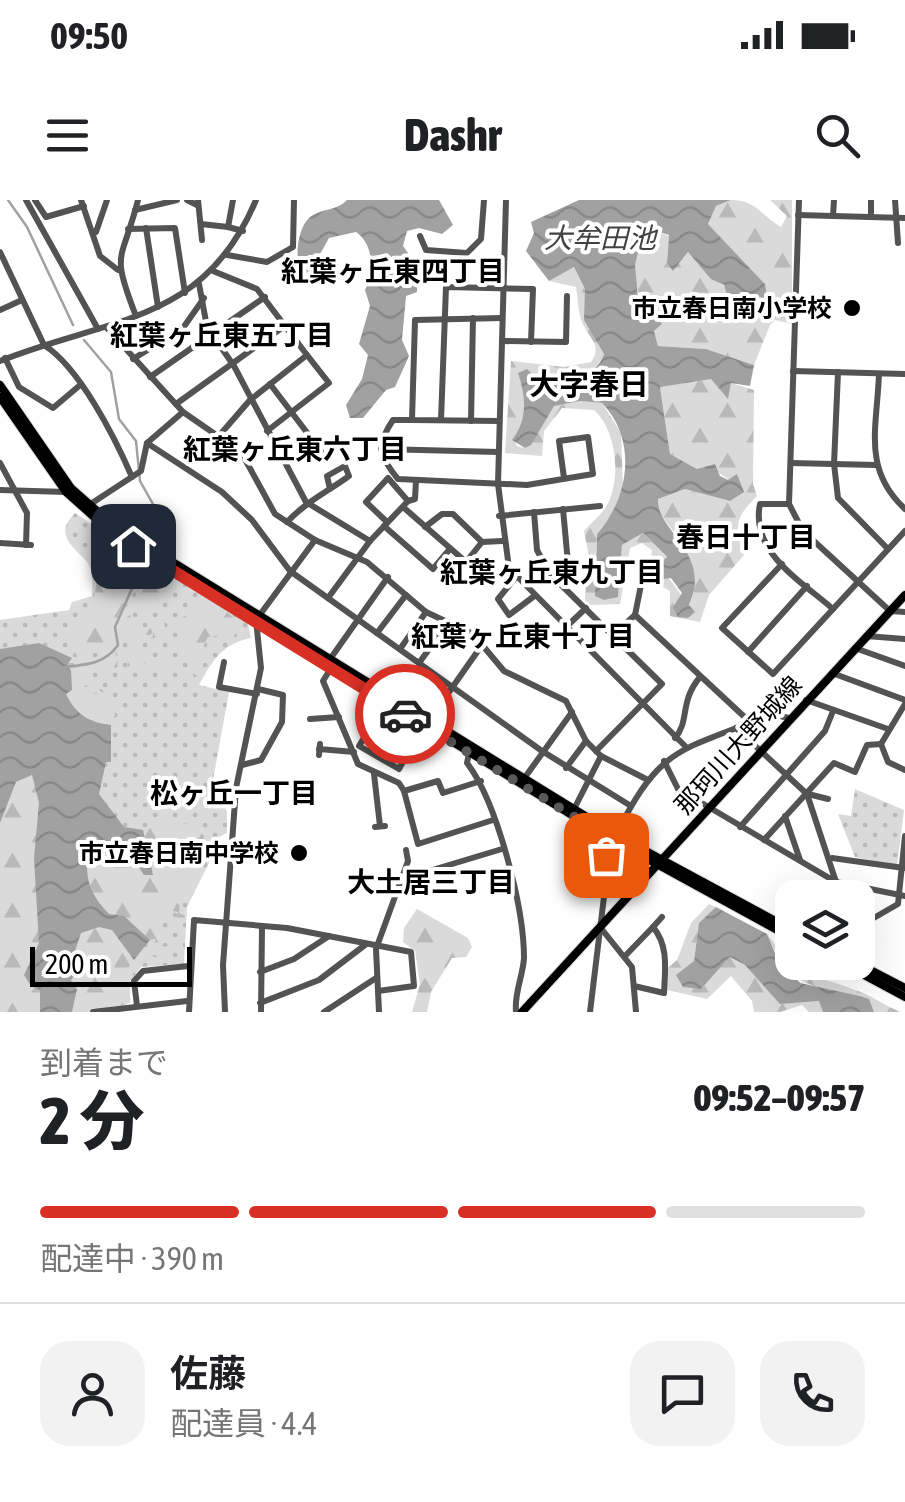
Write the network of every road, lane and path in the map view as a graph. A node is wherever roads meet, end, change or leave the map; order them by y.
1 (26, 200) edge
2 (35, 200) edge
3 (107, 200) edge
4 (138, 200) edge
5 (177, 200) edge
6 (187, 200) edge
7 (233, 200) edge
8 (256, 200) edge
9 (294, 200) edge
10 (484, 200) edge
11 (506, 200) edge
12 (799, 200) edge
13 (834, 200) edge
14 (871, 200) edge
15 (895, 200) edge
16 (83, 203) edge
17 (198, 203) edge
18 (135, 210) junction
19 (798, 215) junction
20 (833, 216) junction
21 (870, 217) junction
22 (901, 218) edge
23 (201, 224) junction
24 (228, 227) junction
25 (146, 228) junction
26 (128, 229) junction
27 (243, 231) junction
28 (94, 235) junction
29 (420, 236) dead end
30 (202, 240) dead end
31 (898, 242) dead end
32 (0, 252) edge
33 (227, 255) junction
34 (118, 271) junction
35 (213, 271) junction
36 (198, 284) junction
37 (503, 287) junction
38 (185, 294) junction
39 (567, 296) dead end
40 (265, 297) junction
41 (204, 298) junction
42 (22, 300) junction
43 (158, 308) junction
44 (0, 310) edge
45 (136, 316) junction
46 (444, 317) junction
47 (473, 318) junction
48 (502, 318) junction
49 (102, 328) junction
50 (284, 328) junction
51 (214, 336) junction
52 (502, 341) junction
53 (532, 342) junction
54 (44, 346) junction
55 (307, 356) junction
56 (134, 359) junction
57 (3, 360) edge
58 (234, 366) junction
59 (793, 371) junction
60 (838, 372) junction
61 (879, 374) junction
62 (905, 374) edge
63 (150, 377) junction
64 (270, 384) junction
65 (0, 385) edge
66 (79, 386) junction
67 (0, 397) edge
68 (250, 400) junction
69 (176, 404) junction
70 (183, 412) junction
71 (292, 412) junction
72 (412, 420) junction
73 (441, 420) junction
74 (471, 421) junction
75 (499, 421) junction
76 (266, 432) junction
77 (218, 438) junction
78 (147, 443) junction
79 (381, 449) junction
80 (321, 451) dead end
81 (498, 452) junction
82 (0, 462) edge
83 (791, 464) junction
84 (834, 464) junction
85 (876, 465) junction
86 (136, 474) junction
87 (564, 478) junction
88 (416, 480) junction
89 (498, 484) junction
90 (17, 489) junction
91 (330, 489) dead end
92 (0, 490) edge
93 (66, 492) junction
94 (306, 502) junction
95 (406, 504) junction
96 (789, 504) junction
97 (600, 506) dead end
98 (86, 508) junction
99 (905, 509) edge
100 (564, 510) junction
101 (534, 512) junction
102 (499, 516) junction
103 (288, 522) junction
104 (386, 524) junction
105 (425, 527) junction
106 (905, 531) edge
107 (315, 540) junction
108 (370, 540) junction
109 (502, 541) junction
110 (482, 542) junction
111 (0, 543) edge
112 (888, 549) junction
113 (450, 550) junction
114 (357, 557) junction
115 (782, 564) junction
116 (290, 571) junction
117 (388, 577) junction
118 (515, 578) junction
119 (858, 582) junction
120 (561, 584) junction
121 (641, 586) dead end
122 (807, 586) junction
123 (905, 595) edge
124 (406, 596) junction
125 (534, 597) junction
126 (328, 598) junction
127 (586, 608) junction
128 (832, 609) junction
129 (890, 611) junction
130 (426, 612) junction
131 (905, 612) edge
132 (635, 614) junction
133 (258, 618) junction
134 (356, 618) junction
135 (440, 618) junction
136 (564, 629) junction
137 (377, 633) junction
138 (614, 634) junction
139 (866, 636) junction
140 (905, 638) edge
141 (482, 646) junction
142 (855, 648) junction
143 (400, 650) junction
144 (748, 652) junction
145 (224, 662) dead end
146 (419, 663) junction
147 (329, 664) junction
148 (905, 666) edge
149 (832, 673) junction
150 (700, 676) junction
151 (452, 687) junction
152 (258, 692) junction
153 (806, 700) junction
154 (905, 702) edge
155 (385, 703) junction
156 (642, 707) junction
157 (833, 711) junction
158 (572, 712) junction
159 (316, 717) dead end
160 (339, 717) junction
161 (789, 718) junction
162 (894, 720) junction
163 (750, 723) junction
164 (427, 724) junction
165 (905, 724) edge
166 (736, 728) junction
167 (888, 729) junction
168 (366, 734) junction
169 (743, 736) junction
170 (675, 738) junction
171 (586, 742) junction
172 (881, 744) junction
173 (686, 748) junction
174 (319, 750) dead end
175 (542, 751) junction
176 (760, 751) junction
177 (354, 752) junction
178 (469, 753) junction
179 (599, 753) junction
180 (664, 760) junction
181 (242, 764) junction
182 (566, 768) junction
183 (905, 770) edge
184 (374, 774) junction
185 (786, 774) junction
186 (646, 778) junction
187 (481, 781) junction
188 (522, 781) junction
189 (588, 782) junction
190 (404, 790) junction
191 (807, 794) junction
192 (689, 795) junction
193 (828, 800) dead end
194 (630, 806) junction
195 (706, 808) junction
196 (574, 809) junction
197 (785, 816) junction
198 (493, 820) junction
199 (380, 826) dead end
200 (740, 827) junction
201 (905, 836) edge
202 (613, 837) junction
203 (764, 840) junction
204 (502, 849) junction
205 (406, 850) dead end
206 (831, 858) junction
207 (800, 860) junction
208 (658, 863) junction
209 (903, 868) edge
210 (430, 871) dead end
211 (833, 880) edge
212 (836, 880) edge
213 (875, 891) edge
214 (902, 896) edge
215 (662, 917) dead end
216 (875, 917) edge
217 (775, 922) edge
218 (226, 923) junction
219 (600, 926) junction
220 (262, 927) junction
221 (652, 928) junction
222 (775, 928) edge
223 (330, 935) junction
224 (365, 946) junction
225 (376, 949) junction
226 (626, 955) junction
227 (188, 966) junction
228 (260, 972) junction
229 (875, 972) edge
230 (377, 977) junction
231 (874, 980) edge
232 (634, 986) junction
233 (905, 988) edge
234 (378, 991) junction
235 (905, 996) edge
236 (187, 1000) junction
237 (137, 1006) junction
238 (261, 1008) edge
239 (93, 1012) edge
240 (188, 1012) edge
241 (225, 1012) edge
242 (324, 1012) edge
243 (379, 1012) edge
244 (519, 1012) edge
245 (590, 1012) edge
246 (636, 1012) edge

1 - 49 street
2 - 16 street
3 - 28 street
4 - 18 street
5 - 18 street
6 - 17 street
7 - 24 street
8 - 27 street
9 - 33 street
10 - 29 street
11 - 37 street
12 - 19 street
13 - 20 street
14 - 21 street
15 - 22 street
16 - 28 street
17 - 23 street
18 - 26 street
19 - 20 street
19 - 59 street
20 - 21 street
21 - 22 street
22 - 31 street
23 - 24 street
23 - 30 street
24 - 27 street
25 - 26 street
25 - 38 street
25 - 43 street
26 - 34 street
27 - 33 street
28 - 34 street
32 - 42 street
33 - 35 street
34 - 45 street
35 - 36 street
35 - 40 street
36 - 38 street
36 - 41 street
37 - 46 street
37 - 48 street
37 - 53 street
38 - 43 street
39 - 53 street
40 - 50 street
40 - 51 street
41 - 51 street
41 - 56 street
42 - 44 street
42 - 54 street
43 - 45 street
45 - 49 street
46 - 47 street
46 - 72 street
46 - 73 street
47 - 48 street
47 - 74 street
48 - 52 street
49 - 54 street
49 - 56 street
50 - 55 street
50 - 58 street
51 - 58 street
51 - 63 street
52 - 53 street
52 - 75 street
54 - 57 street
54 - 66 street
55 - 64 street
55 - 71 street
56 - 63 street
57 - 66 street
58 - 68 street
58 - 69 street
59 - 60 street
59 - 83 street
60 - 61 street
60 - 84 street
61 - 62 street
61 - 85 street
63 - 69 street
64 - 68 street
64 - 71 street
65 - 98 main road
66 - 86 street
67 - 93 main road
68 - 76 street
68 - 77 street
69 - 70 street
70 - 77 street
70 - 78 street
71 - 76 street
71 - 80 street
72 - 73 street
72 - 79 street
73 - 74 street
74 - 75 street
75 - 81 street
76 - 94 street
77 - 103 street
78 - 86 street
78 - 116 street
79 - 81 street
79 - 88 street
81 - 89 street
82 - 90 street
83 - 84 street
83 - 96 street
84 - 85 street
84 - 112 street
85 - 99 street
86 - 98 street
87 - 87 street
87 - 89 street
88 - 89 street
88 - 95 street
89 - 102 street
90 - 92 street
90 - 93 street
90 - 111 street
91 - 94 street
93 - 98 main road
94 - 103 street
94 - 108 street
95 - 104 street
95 - 104 street
95 - 105 street
96 - 115 street
96 - 119 street
97 - 100 street
98 - 133 main road
100 - 101 street
100 - 120 street
101 - 102 street
101 - 120 street
102 - 109 street
103 - 107 street
104 - 108 street
104 - 113 street
105 - 110 street
105 - 113 street
106 - 112 street
107 - 114 street
107 - 116 street
108 - 114 street
109 - 110 street
109 - 118 street
110 - 113 street
112 - 119 street
114 - 117 street
114 - 126 street
115 - 122 street
115 - 144 street
116 - 126 street
116 - 133 street
117 - 124 street
117 - 134 street
118 - 125 street
118 - 125 street
119 - 128 street
119 - 129 street
120 - 127 street
121 - 132 street
122 - 128 street
122 - 144 street
123 - 129 main road, 那珂川大野城線
124 - 130 street
124 - 137 street
125 - 136 street
126 - 134 street
127 - 136 street
127 - 138 street
128 - 144 street
129 - 131 street
129 - 139 main road, 那珂川大野城線
130 - 135 street
130 - 143 street
132 - 138 street
132 - 150 street
133 - 147 main road
133 - 152 street
134 - 137 street
134 - 147 street
135 - 141 street
135 - 146 street
136 - 156 street
137 - 143 street
138 - 156 street
139 - 140 street
139 - 142 main road, 那珂川大野城線
141 - 151 street
141 - 158 street
142 - 148 street
142 - 149 main road, 那珂川大野城線
143 - 146 street
145 - 152 street
146 - 151 street
147 - 155 main road
147 - 160 street
147 - 164 main road
149 - 153 main road, 那珂川大野城線
149 - 154 street
150 - 163 street
150 - 170 street
151 - 164 street
151 - 175 street
152 - 181 street
152 - 181 street
153 - 157 street
153 - 161 main road, 那珂川大野城線
154 - 162 street
155 - 164 main road
155 - 168 street
156 - 170 street
156 - 179 street
157 - 167 street
157 - 185 street
158 - 171 street
158 - 175 street
159 - 160 street
160 - 177 street
161 - 163 street
161 - 176 main road, 那珂川大野城線
162 - 165 street
162 - 167 street
163 - 166 street
164 - 178 main road
164 - 188 main road
166 - 169 street
166 - 173 street
167 - 172 street
168 - 168 street
169 - 176 street
169 - 192 street
170 - 173 street
171 - 179 street
171 - 182 street
172 - 183 street
172 - 191 street
173 - 180 street
174 - 177 street
175 - 182 street
175 - 188 street
176 - 185 street
176 - 195 main road, 那珂川大野城線
177 - 184 street
178 - 187 street
178 - 188 main road
179 - 186 street
179 - 189 street
180 - 186 street
180 - 192 street
181 - 218 street
182 - 189 street
184 - 190 street
184 - 199 street
185 - 191 street
185 - 200 street
186 - 194 street
187 - 190 street
187 - 198 street
188 - 196 main road
188 - 202 main road
189 - 194 street
189 - 196 street
190 - 198 street
191 - 193 street
191 - 197 street
191 - 206 street
192 - 195 street
194 - 202 street
195 - 200 street
195 - 208 main road, 那珂川大野城線
196 - 202 main road
197 - 203 street
197 - 207 street
198 - 204 street
200 - 203 street
201 - 209 street
202 - 208 main road
202 - 219 street
203 - 207 street
204 - 210 street
204 - 244 street
205 - 225 street
206 - 209 street
206 - 212 street
207 - 211 street
208 - 217 main road
208 - 219 main road, 那珂川大野城線
208 - 222 main road
209 - 214 street
213 - 214 street
214 - 216 street
215 - 221 street
218 - 220 street
218 - 227 street
218 - 241 street
219 - 226 street
219 - 244 main road, 那珂川大野城線
219 - 245 street
220 - 223 street
220 - 228 street
221 - 226 street
221 - 232 street
223 - 224 street
223 - 228 street
224 - 225 street
224 - 238 street
225 - 230 street
225 - 234 street
226 - 232 street
227 - 236 street
227 - 237 street
228 - 238 street
229 - 233 main road
230 - 234 street
230 - 242 street
231 - 235 main road
232 - 246 street
234 - 243 street
236 - 237 street
236 - 240 street
237 - 239 street

